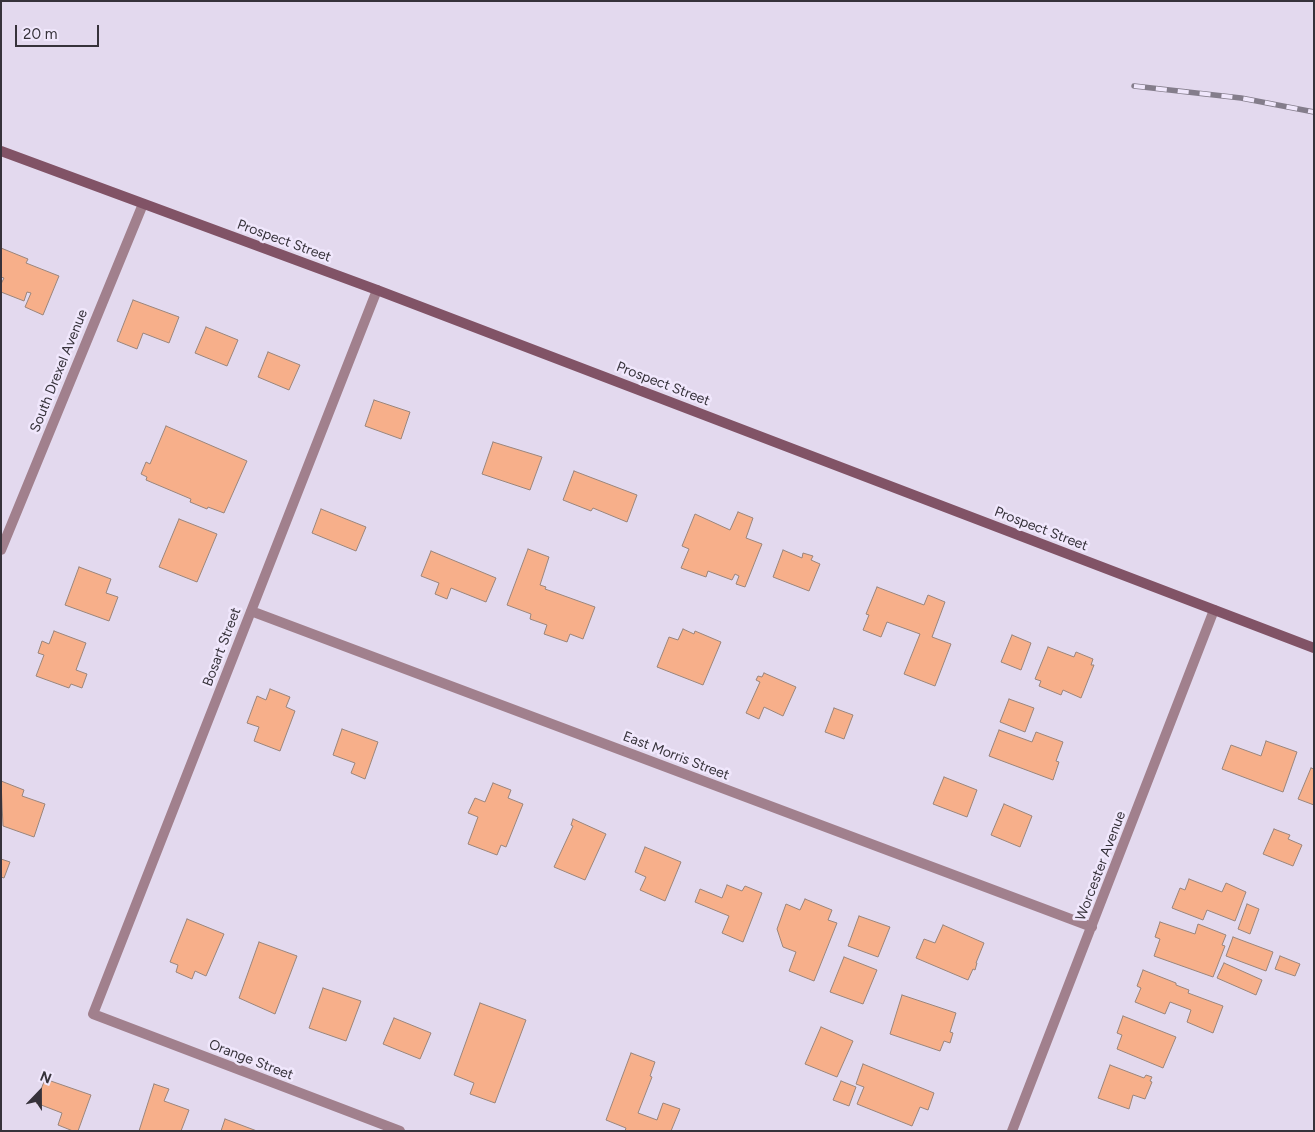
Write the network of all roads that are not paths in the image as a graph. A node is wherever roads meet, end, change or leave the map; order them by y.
1 (1, 151) edge
2 (143, 204) junction
3 (377, 290) junction
4 (1, 550) edge
5 (1214, 610) junction
6 (251, 611) junction
7 (1314, 648) edge
8 (1092, 927) junction
9 (93, 1014) joint
10 (400, 1131) edge
11 (1012, 1131) edge

1 - 2 main road, Prospect Street
2 - 3 main road, Prospect Street
2 - 4 street, South Drexel Avenue
3 - 5 main road, Prospect Street
3 - 6 street, Bosart Street
5 - 7 main road, Prospect Street
5 - 8 street, Worcester Avenue
6 - 8 street, East Morris Street
6 - 9 street, Bosart Street
8 - 11 street, Worcester Avenue
9 - 10 street, Orange Street

